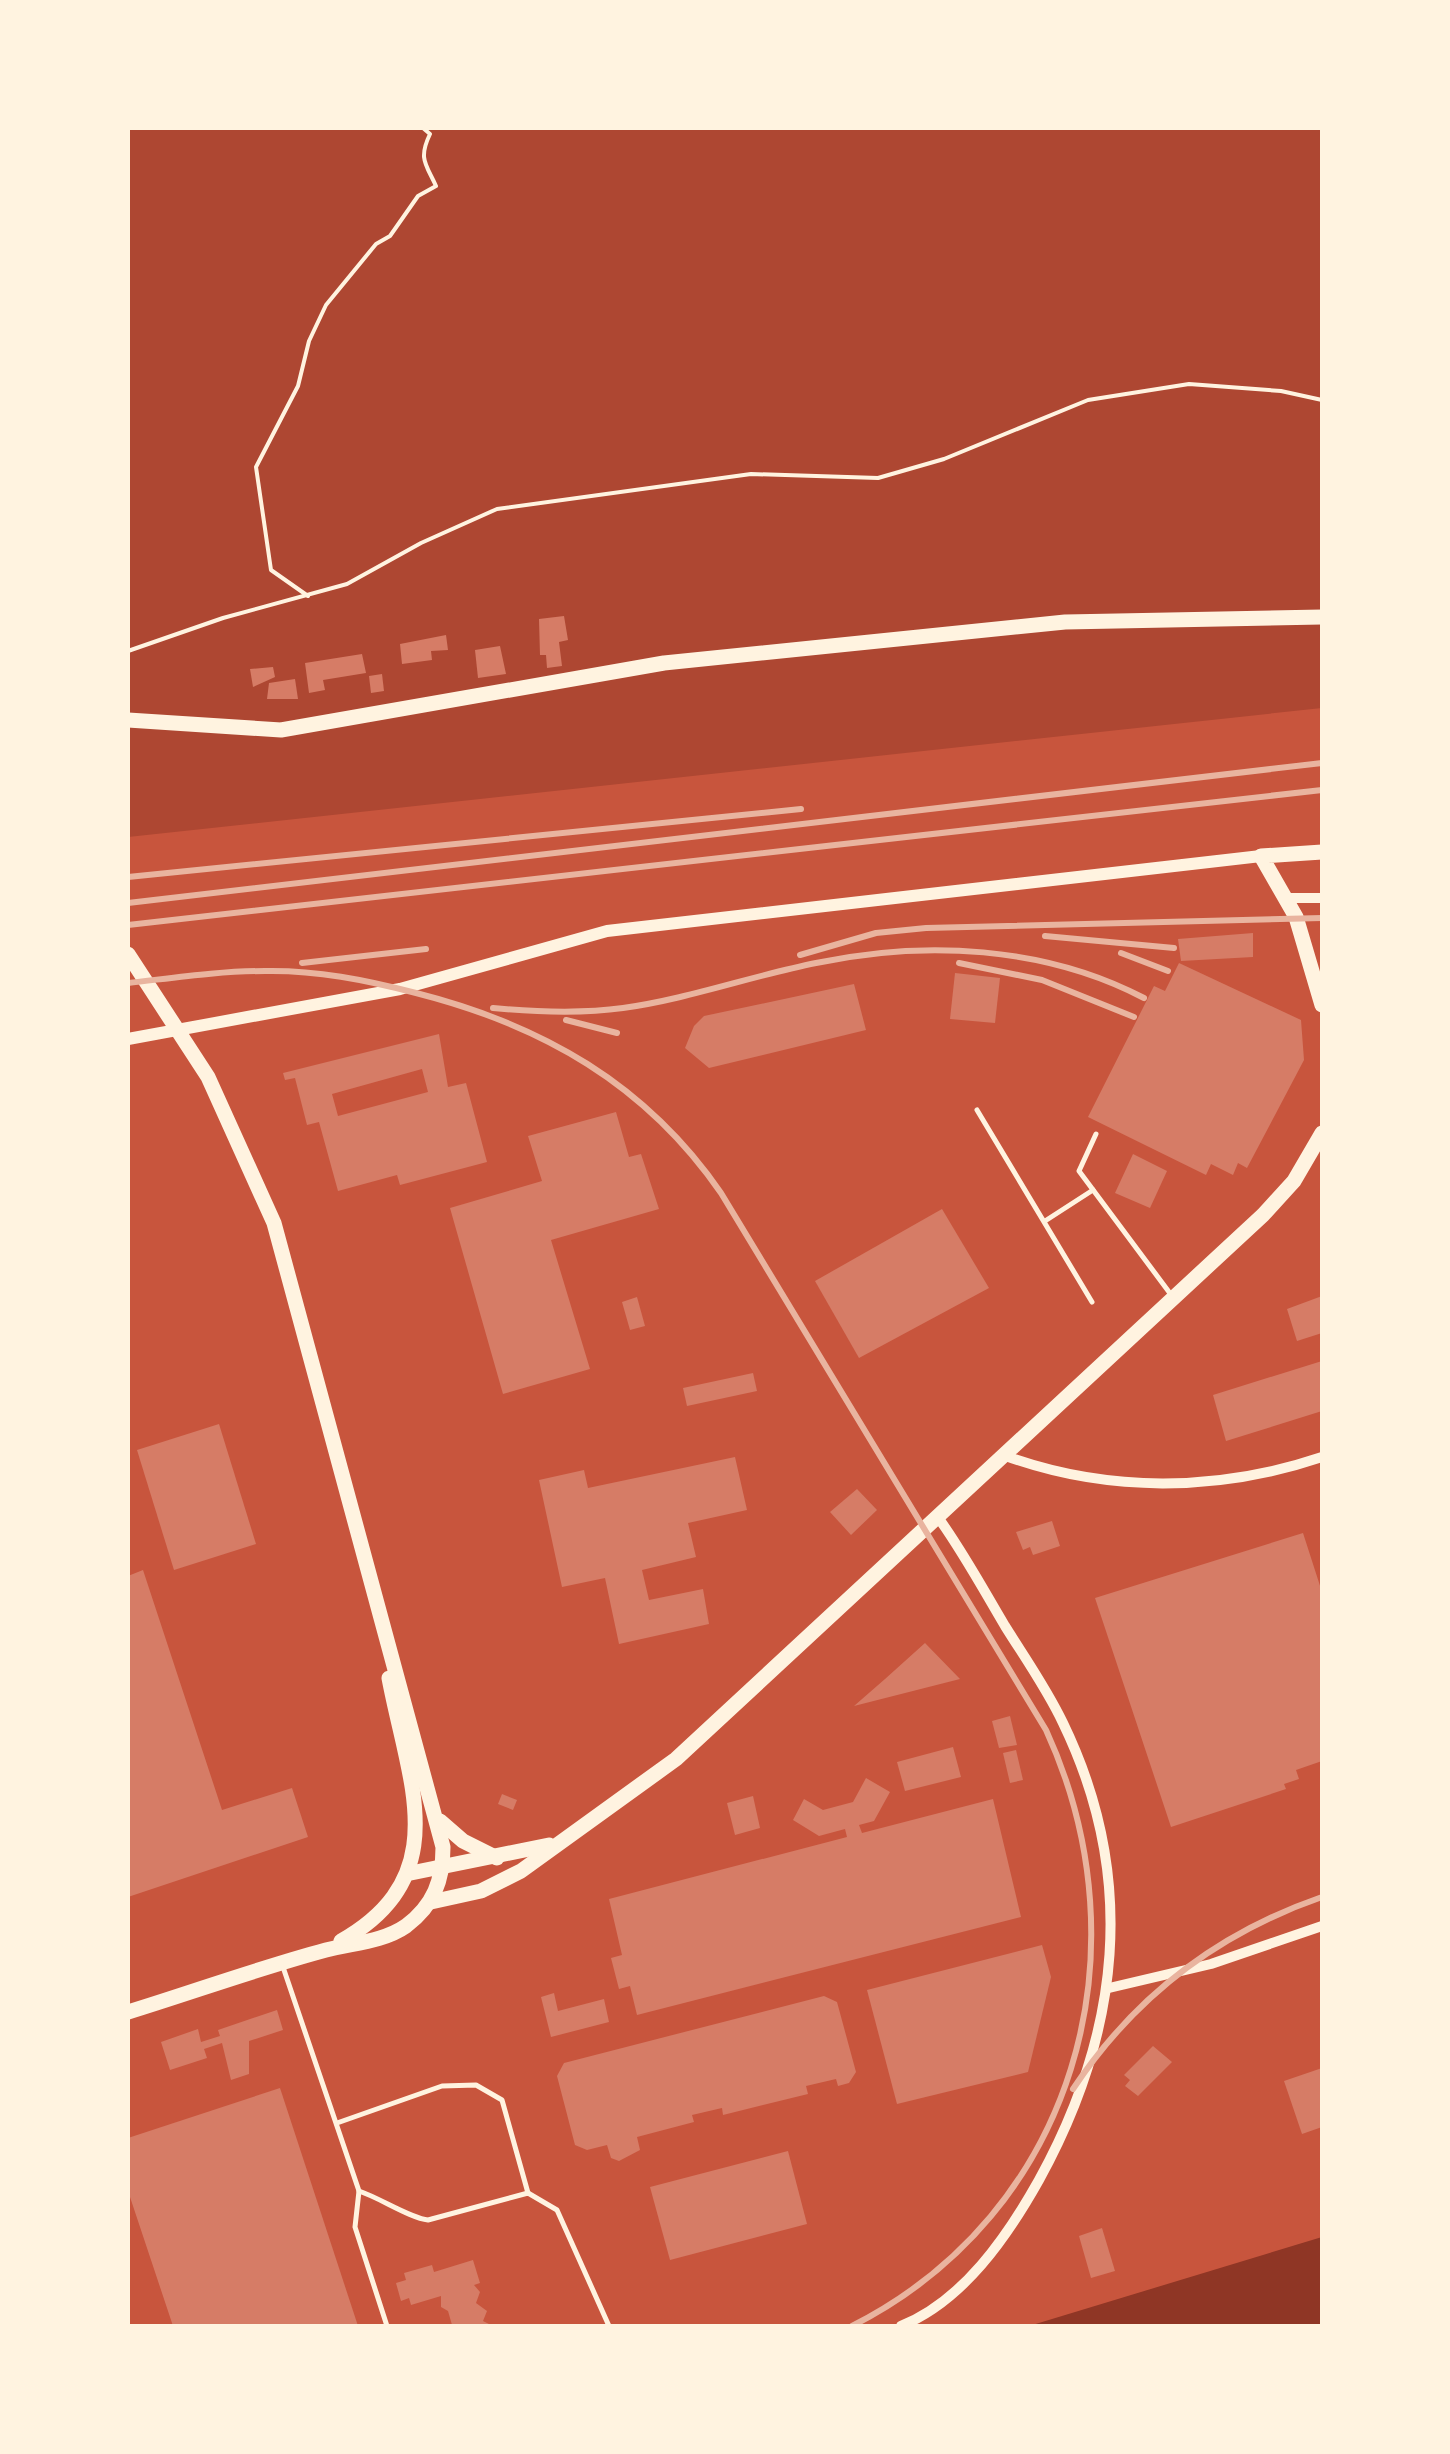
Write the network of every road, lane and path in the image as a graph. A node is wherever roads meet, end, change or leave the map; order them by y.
1 (423, 128) edge
2 (1322, 400) edge
3 (308, 596) junction
4 (1322, 617) edge
5 (128, 650) edge
6 (128, 720) edge
7 (1322, 852) edge
8 (1260, 856) junction
9 (1286, 898) junction
10 (1322, 898) edge
11 (128, 954) edge
12 (1322, 1005) edge
13 (128, 1039) edge
14 (977, 1110) dead end
15 (1096, 1134) dead end
16 (1322, 1134) edge
17 (1093, 1190) junction
18 (1044, 1222) junction
19 (1174, 1298) junction
20 (1092, 1302) dead end
21 (1002, 1455) junction
22 (1322, 1457) edge
23 (936, 1516) junction
24 (371, 1586) junction
25 (440, 1820) junction
26 (552, 1844) junction
27 (497, 1858) junction
28 (443, 1867) junction
29 (411, 1873) junction
30 (439, 1886) junction
31 (460, 1896) junction
32 (431, 1902) junction
33 (1322, 1926) edge
34 (325, 1950) junction
35 (282, 1964) junction
36 (1109, 1988) junction
37 (128, 2012) edge
38 (336, 2124) junction
39 (359, 2192) junction
40 (528, 2193) junction
41 (387, 2326) edge
42 (609, 2326) edge
43 (901, 2326) edge

1 - 3 path
2 - 3 path
3 - 5 path
4 - 6 main road
7 - 8 main road
8 - 9 main road
8 - 13 street
9 - 10 street
9 - 12 main road
11 - 24 main road
14 - 18 lane
15 - 17 lane
16 - 19 main road
17 - 18 lane
17 - 19 lane
18 - 20 lane
19 - 21 main road
21 - 22 street
21 - 23 main road
23 - 26 main road
23 - 36 street
24 - 25 main road
24 - 29 main road
25 - 27 main road
25 - 28 main road
26 - 27 main road
26 - 31 main road
27 - 28 main road
28 - 29 main road
28 - 30 main road
29 - 30 main road
29 - 34 main road
30 - 31 main road
30 - 32 main road
31 - 32 main road
32 - 34 main road
33 - 36 street
34 - 35 main road
35 - 37 main road
35 - 38 lane
36 - 43 street
38 - 39 lane
38 - 40 lane
39 - 40 lane
39 - 41 lane
40 - 42 lane

